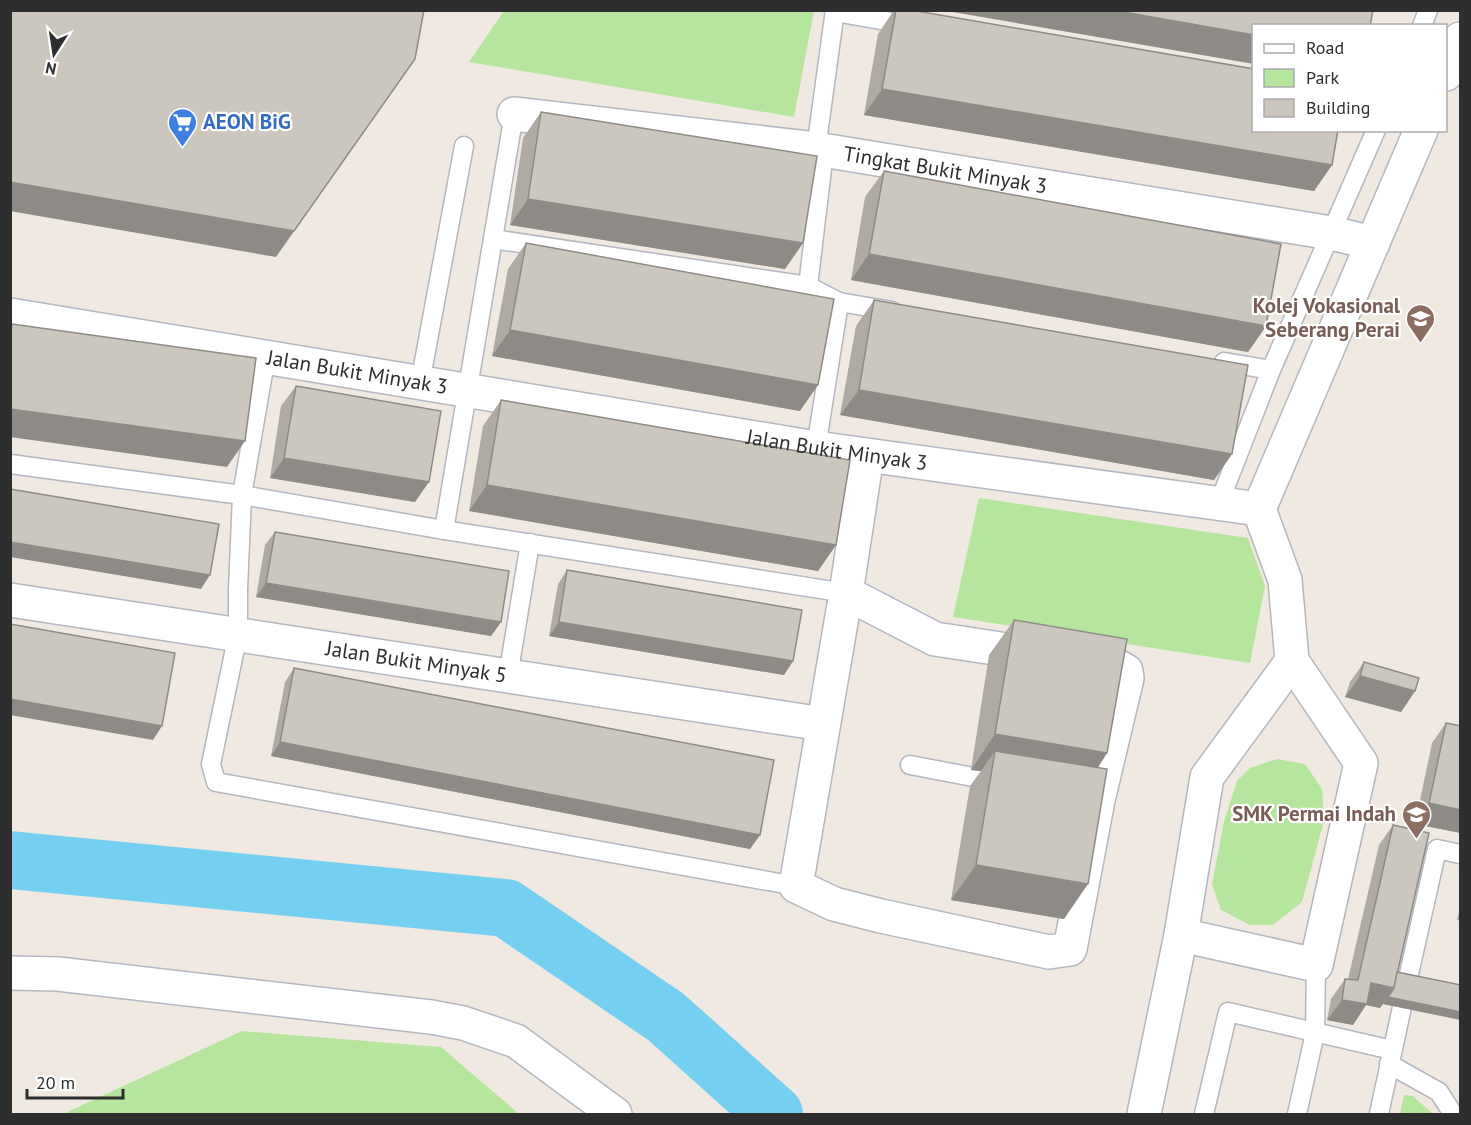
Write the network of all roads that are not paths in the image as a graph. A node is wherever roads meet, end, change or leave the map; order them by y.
1 (835, 11) edge
2 (928, 29) edge
3 (1461, 39) edge
4 (1447, 72) edge
5 (514, 114) joint
6 (1375, 132) edge
7 (1420, 132) edge
8 (464, 146) dead end
9 (816, 149) junction
10 (1331, 233) junction
11 (494, 239) junction
12 (1373, 243) junction
13 (808, 286) junction
14 (839, 302) junction
15 (909, 313) edge
16 (10, 315) edge
17 (266, 356) junction
18 (1201, 359) edge
19 (1271, 370) junction
20 (420, 383) junction
21 (467, 391) junction
22 (816, 448) junction
23 (867, 456) junction
24 (10, 464) edge
25 (242, 495) junction
26 (1219, 503) junction
27 (1259, 509) junction
28 (444, 530) junction
29 (530, 543) junction
30 (846, 593) junction
31 (10, 600) edge
32 (238, 634) junction
33 (1292, 661) junction
34 (508, 676) junction
35 (823, 724) junction
36 (910, 765) dead end
37 (1016, 785) edge
38 (1461, 854) edge
39 (796, 886) junction
40 (1181, 935) junction
41 (1316, 965) junction
42 (10, 973) edge
43 (1407, 983) edge
44 (1402, 1007) edge
45 (1315, 1033) junction
46 (1391, 1057) junction
47 (615, 1114) edge
48 (1144, 1114) edge
49 (1204, 1114) edge
50 (1297, 1114) edge
51 (1378, 1114) edge
52 (1453, 1114) edge

1 - 2 lane
1 - 9 lane
3 - 4 street
5 - 9 street, Tingkat Bukit Minyak 3
5 - 11 lane
6 - 10 lane
7 - 12 street
8 - 20 lane
9 - 10 street, Tingkat Bukit Minyak 3
9 - 13 lane
10 - 12 street, Tingkat Bukit Minyak 3
10 - 19 lane
11 - 13 lane
11 - 21 lane
12 - 27 street
13 - 14 lane
14 - 15 lane
14 - 22 lane
16 - 17 street, Jalan Bukit Minyak 3
17 - 20 street, Jalan Bukit Minyak 3
17 - 25 lane
18 - 19 lane
19 - 26 lane
20 - 21 street, Jalan Bukit Minyak 3
21 - 22 street, Jalan Bukit Minyak 3
21 - 28 lane
22 - 23 street, Jalan Bukit Minyak 3
23 - 26 street, Jalan Bukit Minyak 3
23 - 30 street
24 - 25 lane
25 - 28 lane
25 - 32 lane
26 - 27 street, Jalan Bukit Minyak 3
27 - 33 street
28 - 29 lane
29 - 30 lane
29 - 34 lane
30 - 35 street
30 - 39 street
31 - 32 street, Jalan Bukit Minyak 5
32 - 34 street, Jalan Bukit Minyak 5
32 - 39 lane
33 - 40 street
33 - 41 street
34 - 35 street, Jalan Bukit Minyak 5
35 - 39 street
36 - 37 lane
38 - 43 lane
40 - 41 street
40 - 48 street
41 - 45 lane
42 - 47 street
44 - 46 lane
45 - 46 lane
45 - 49 lane
45 - 50 lane
46 - 51 lane
46 - 52 lane

